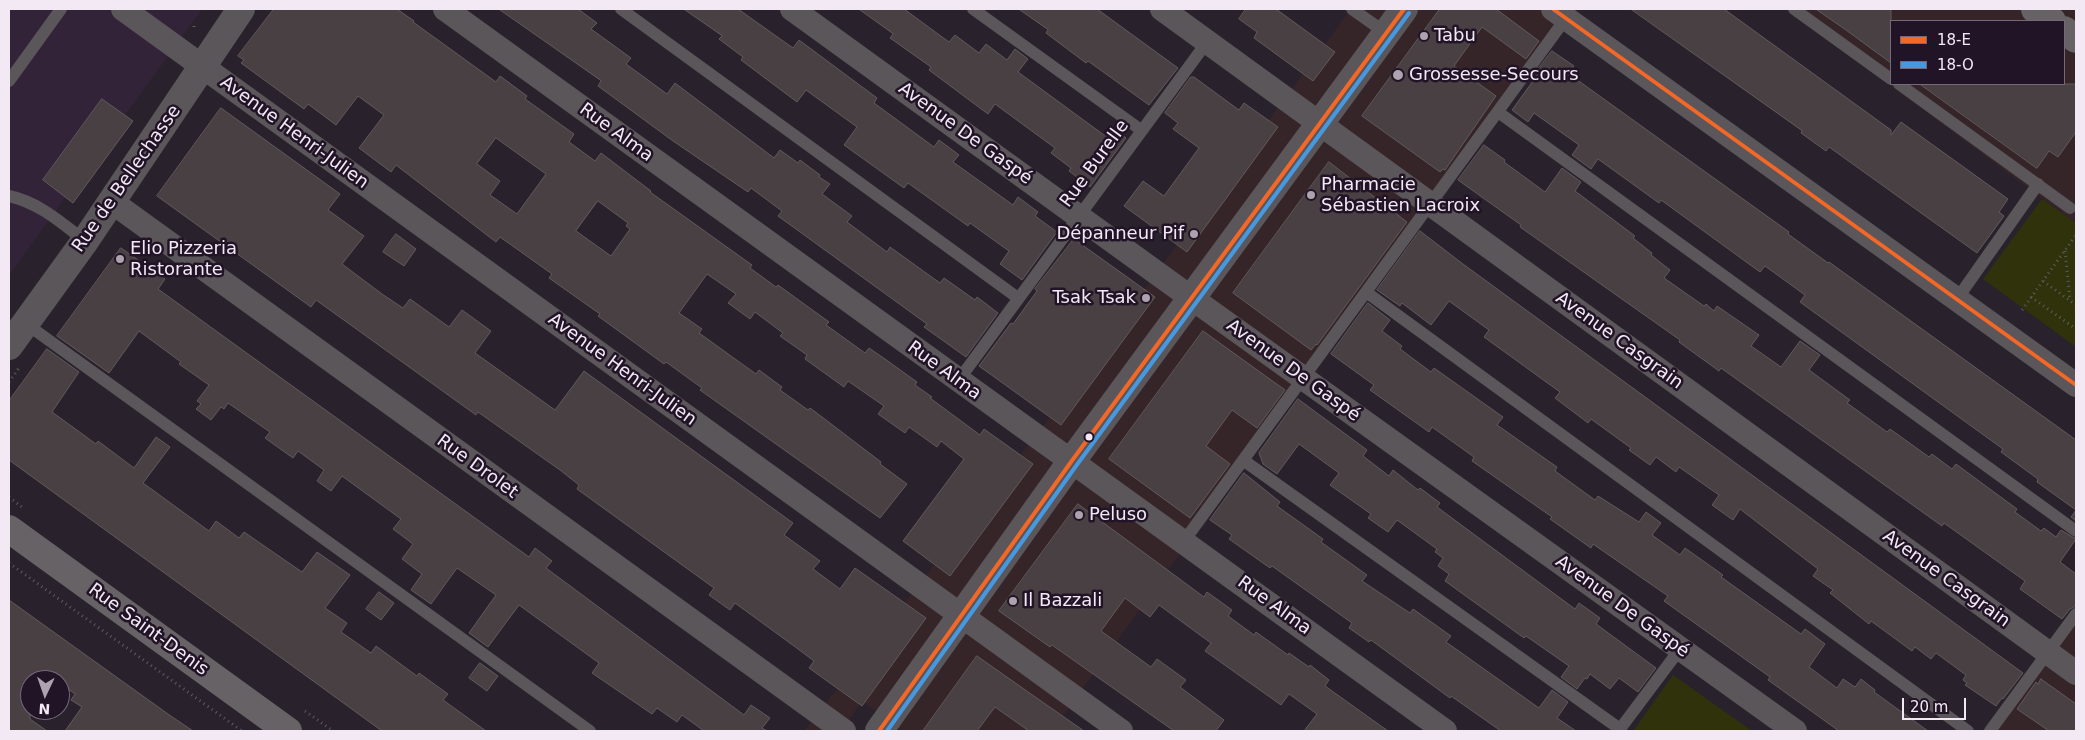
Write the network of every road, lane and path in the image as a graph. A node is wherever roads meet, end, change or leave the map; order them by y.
1 (61, 9) edge
2 (123, 9) edge
3 (241, 9) edge
4 (445, 9) edge
5 (621, 9) edge
6 (792, 9) edge
7 (973, 9) edge
8 (1162, 9) edge
9 (1352, 9) edge
10 (1404, 9) edge
11 (1794, 9) edge
12 (2035, 9) edge
13 (1564, 12) edge
14 (2051, 20) edge
15 (2065, 31) edge
16 (1386, 33) junction
17 (2076, 39) edge
18 (1207, 42) junction
19 (203, 66) junction
20 (1890, 77) edge
21 (9, 81) edge
22 (1899, 85) edge
23 (1498, 112) junction
24 (1320, 123) junction
25 (1142, 130) junction
26 (2038, 184) junction
27 (9, 196) edge
28 (112, 202) junction
29 (1431, 205) junction
30 (2070, 208) dead end
31 (1078, 216) junction
32 (2076, 236) edge
33 (85, 241) junction
34 (2065, 251) junction
35 (2043, 281) junction
36 (2076, 290) edge
37 (2070, 291) junction
38 (1366, 292) junction
39 (2031, 297) junction
40 (1018, 298) junction
41 (1191, 298) junction
42 (1957, 299) junction
43 (2070, 300) junction
44 (2076, 305) edge
45 (2022, 310) dead end
46 (25, 323) junction
47 (2076, 329) edge
48 (9, 346) edge
49 (1302, 378) junction
50 (958, 381) junction
51 (2076, 385) edge
52 (1243, 460) junction
53 (1071, 462) junction
54 (9, 529) edge
55 (2076, 531) edge
56 (1184, 541) junction
57 (9, 563) edge
58 (2076, 614) edge
59 (961, 615) junction
60 (1680, 649) junction
61 (2048, 653) junction
62 (2076, 673) edge
63 (242, 731) edge
64 (288, 731) edge
65 (590, 731) edge
66 (844, 731) edge
67 (879, 731) edge
68 (1121, 731) edge
69 (1445, 731) edge
70 (1795, 731) edge
71 (1968, 731) edge
72 (1990, 731) edge

1 - 21 lane
2 - 19 street, Avenue Henri-Julien
3 - 19 street, Rue de Bellechasse
4 - 50 street, Rue Alma
5 - 40 lane
6 - 31 street, Avenue De Gaspé
7 - 25 lane
8 - 18 street, Avenue Casgrain
9 - 16 lane
10 - 16 street
11 - 20 lane
12 - 14 main road
13 - 23 lane
13 - 42 street
15 - 17 main road
16 - 24 street
18 - 24 street, Avenue Casgrain
18 - 25 lane, Rue Burelle
19 - 28 street, Rue de Bellechasse
19 - 59 street, Avenue Henri-Julien
22 - 26 lane
23 - 29 lane
23 - 55 lane
24 - 29 street, Avenue Casgrain
24 - 41 street
25 - 31 lane, Rue Burelle
26 - 30 lane
26 - 42 lane
27 - 33 lane
28 - 33 street, Rue de Bellechasse
28 - 66 street, Rue Drolet
29 - 38 lane
29 - 61 street, Avenue Casgrain
31 - 40 lane, Rue Burelle
31 - 41 street, Avenue De Gaspé
32 - 34 path
33 - 46 street, Rue de Bellechasse
34 - 35 path
34 - 37 path
35 - 39 path
35 - 43 path
36 - 37 path
37 - 43 path
38 - 49 lane
38 - 71 lane
39 - 45 path
39 - 47 path
40 - 50 lane, Rue Burelle
41 - 49 street, Avenue De Gaspé
41 - 53 street
42 - 51 street
43 - 44 path
46 - 48 street, Rue de Bellechasse
46 - 65 lane
49 - 52 lane
49 - 60 street, Avenue De Gaspé
50 - 53 street, Rue Alma
52 - 56 lane
52 - 60 lane
53 - 56 street, Rue Alma
53 - 59 street
54 - 64 main road, Rue Saint-Denis
56 - 69 street, Rue Alma
57 - 63 path, Rue Saint-Denis
58 - 61 lane
59 - 67 street
59 - 68 street, Avenue Henri-Julien
60 - 70 street, Avenue De Gaspé
61 - 62 street, Avenue Casgrain
61 - 72 lane

